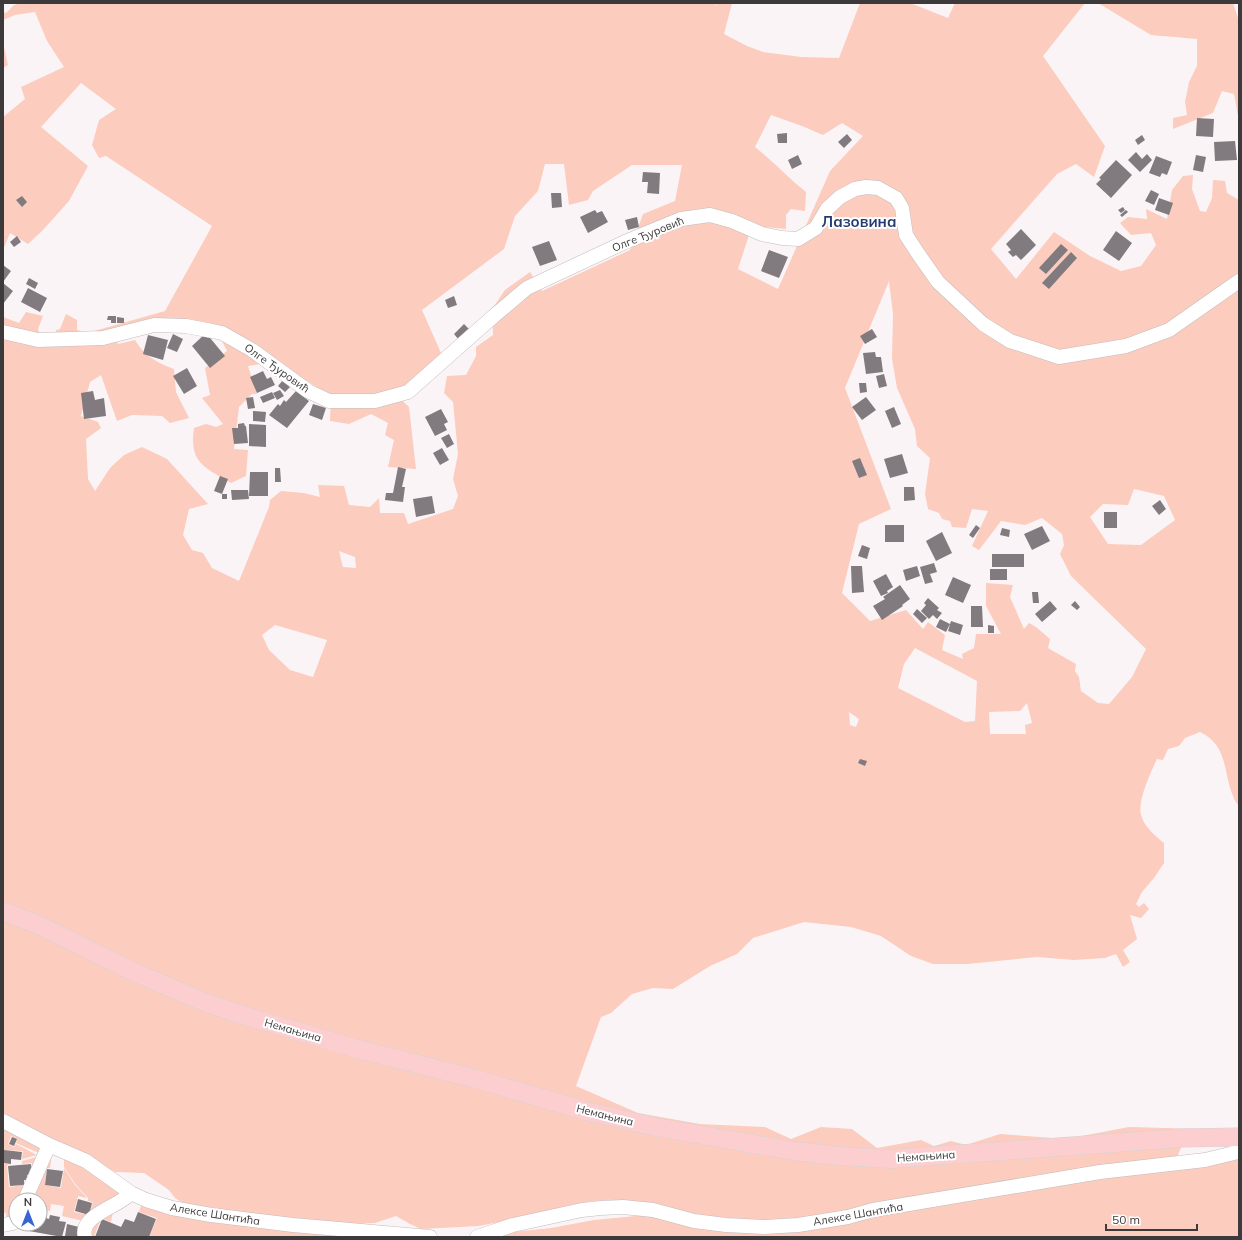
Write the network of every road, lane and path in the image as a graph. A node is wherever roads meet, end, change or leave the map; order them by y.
1 (1239, 281) edge
2 (3, 332) edge
3 (3, 911) edge
4 (3, 1121) edge
5 (1239, 1137) edge
6 (49, 1145) junction
7 (1239, 1148) edge
8 (29, 1192) edge
9 (131, 1192) junction
10 (400, 1236) edge
11 (85, 1237) edge
12 (430, 1237) edge
13 (477, 1237) edge

1 - 2 street, Олге Ђуровић
3 - 5 main road, Немањина
4 - 6 street, Алексе Шантића
6 - 8 street
6 - 9 street, Алексе Шантића
7 - 13 street, Алексе Шантића
9 - 10 street, Алексе Шантића
9 - 11 street
10 - 12 street, Алексе Шантића

